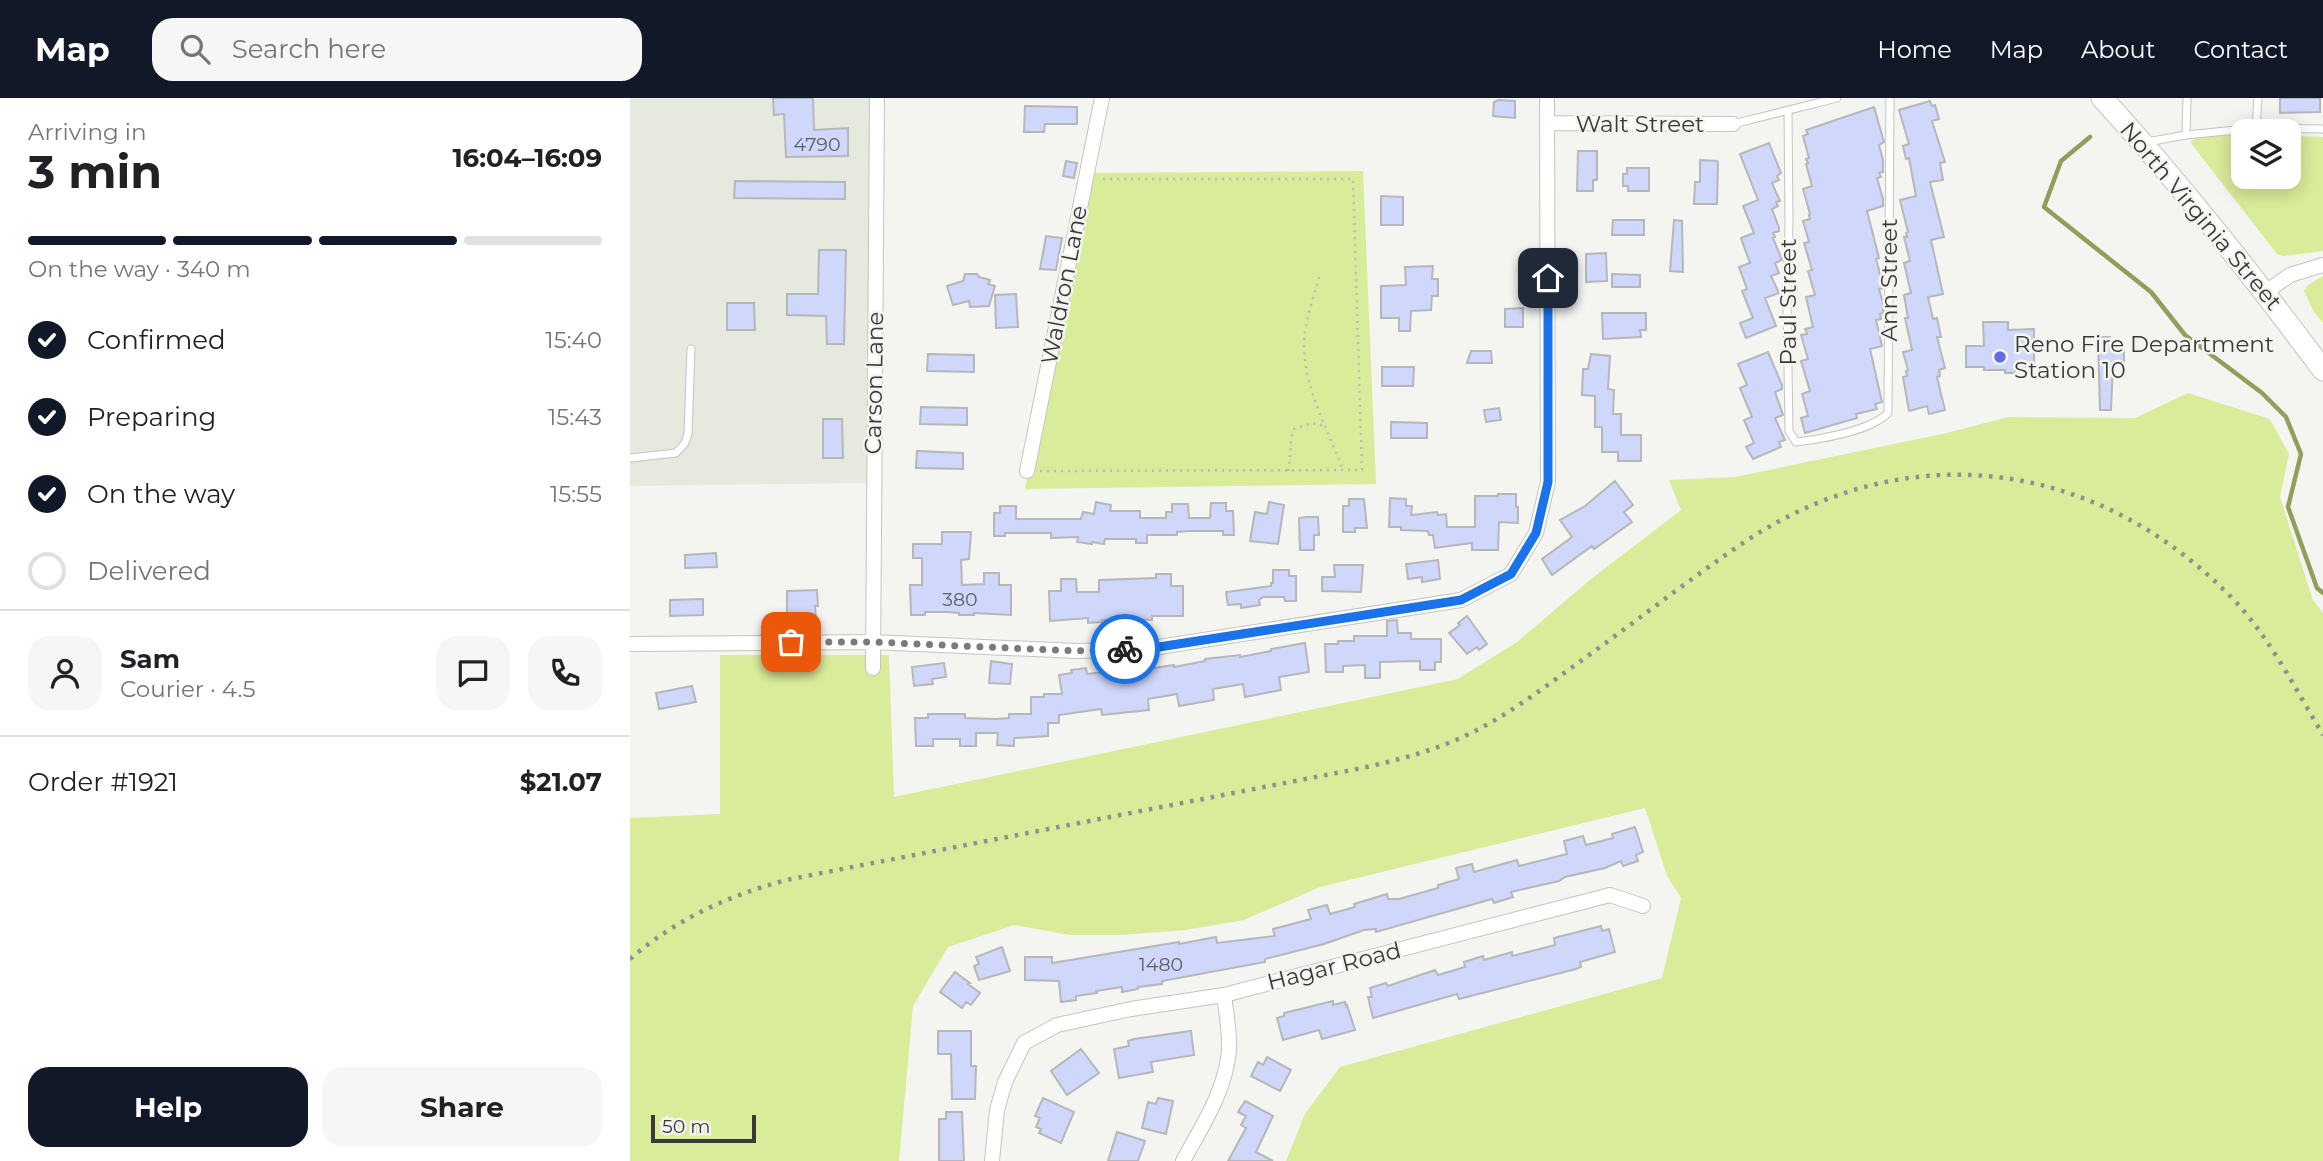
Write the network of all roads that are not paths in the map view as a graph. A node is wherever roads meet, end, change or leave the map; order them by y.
1 (877, 98) edge
2 (1102, 98) edge
3 (1547, 98) edge
4 (1837, 98) edge
5 (1890, 98) edge
6 (2102, 98) edge
7 (2186, 98) edge
8 (2258, 98) edge
9 (1788, 111) junction
10 (2257, 119) edge
11 (1547, 123) junction
12 (1733, 124) joint
13 (2301, 129) edge
14 (2323, 129) edge
15 (2231, 130) edge
16 (2186, 135) junction
17 (2143, 143) junction
18 (2323, 265) edge
19 (2266, 292) junction
20 (691, 349) dead end
21 (2323, 370) edge
22 (1844, 433) joint
23 (630, 458) edge
24 (1027, 471) road end
25 (872, 642) junction
26 (630, 644) edge
27 (873, 668) dead end
28 (1643, 906) dead end
29 (1224, 995) junction
30 (992, 1161) edge
31 (1183, 1161) edge

1 - 25 street, Carson Lane
2 - 24 street, Waldron Lane
3 - 11 street
4 - 9 lane
5 - 22 lane, Ann Street
6 - 17 main road, North Virginia Street
7 - 16 lane
8 - 10 lane
9 - 12 lane
9 - 22 lane, Paul Street
11 - 12 street, Walt Street
11 - 25 street
13 - 14 lane
15 - 16 lane
16 - 17 lane
17 - 19 main road, North Virginia Street
18 - 19 street
19 - 21 main road, North Virginia Street
20 - 23 lane
25 - 26 street
25 - 27 street, Carson Lane
28 - 29 street, Hagar Road
29 - 30 street, Hagar Road
29 - 31 street

